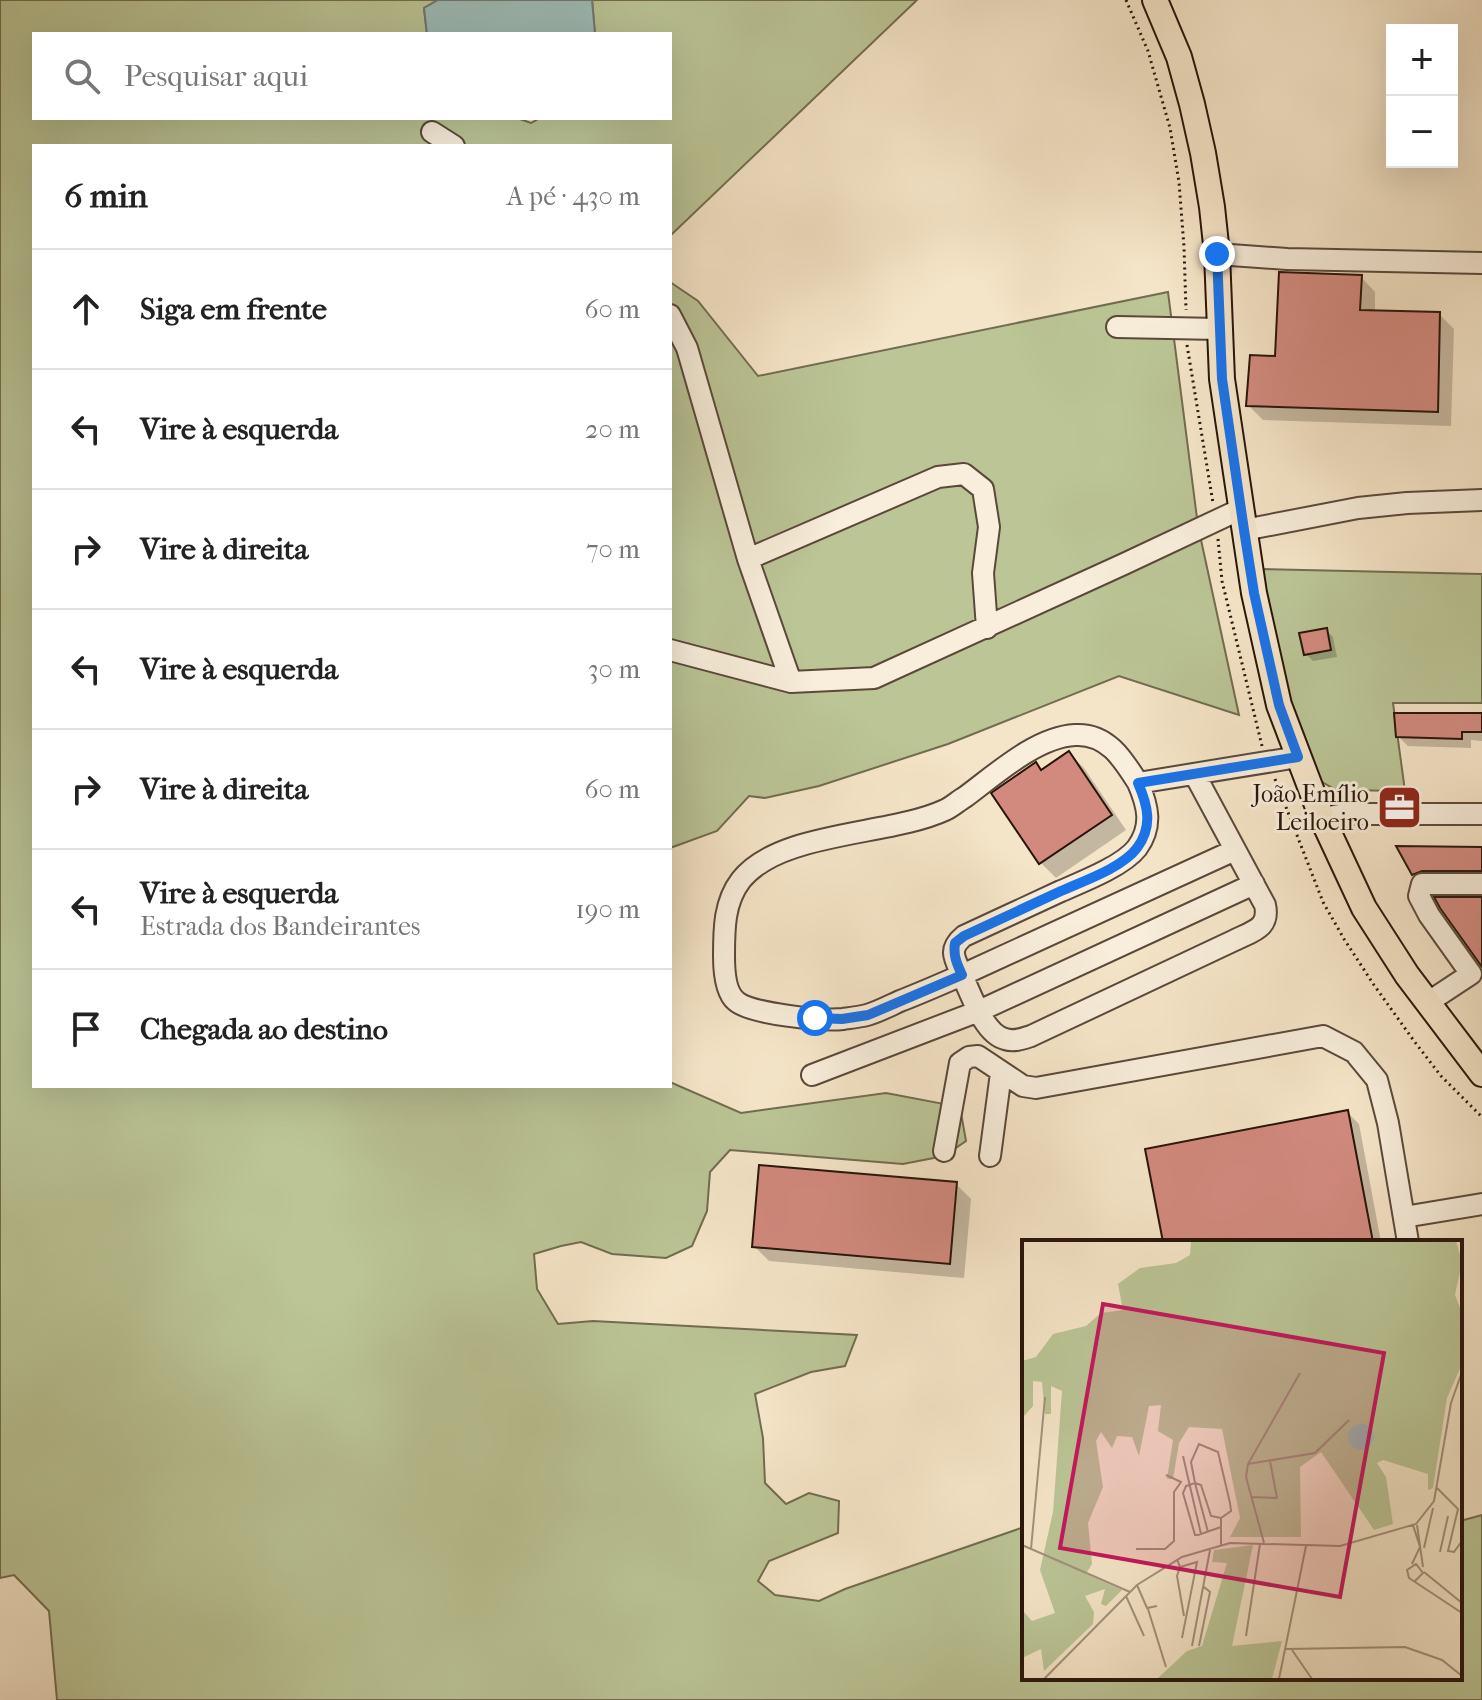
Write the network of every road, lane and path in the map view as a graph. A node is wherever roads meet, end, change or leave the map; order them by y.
1 (1155, 0) edge
2 (432, 132) dead end
3 (451, 144) edge
4 (1217, 254) junction
5 (1482, 263) edge
6 (672, 319) edge
7 (1117, 327) dead end
8 (1219, 329) junction
9 (1482, 500) edge
10 (1242, 519) junction
11 (748, 559) junction
12 (987, 628) junction
13 (672, 651) edge
14 (791, 682) junction
15 (1298, 757) junction
16 (1195, 775) junction
17 (1138, 783) junction
18 (1482, 814) edge
19 (1322, 818) junction
20 (1235, 850) junction
21 (1254, 884) junction
22 (1482, 884) edge
23 (962, 975) junction
24 (1476, 977) edge
25 (1427, 1003) junction
26 (979, 1011) junction
27 (1001, 1073) junction
28 (1482, 1074) edge
29 (812, 1075) dead end
30 (944, 1151) dead end
31 (990, 1156) dead end
32 (1482, 1204) edge
33 (1404, 1217) junction
34 (1408, 1240) edge

1 - 4 main road
2 - 3 street
4 - 5 street
4 - 8 main road
6 - 11 street
7 - 8 street
8 - 10 main road
9 - 10 street
10 - 12 street
10 - 15 main road
11 - 12 street
11 - 14 street
12 - 14 street
13 - 14 street
15 - 16 street
15 - 19 main road
16 - 17 street
16 - 20 street
17 - 23 street
17 - 23 street
18 - 19 street
19 - 25 main road
20 - 21 street
20 - 23 street
21 - 26 street
21 - 26 street
22 - 24 street
23 - 26 street
24 - 25 street
25 - 28 main road
26 - 29 street
27 - 30 street
27 - 31 street
27 - 33 street
32 - 33 street
33 - 34 street

